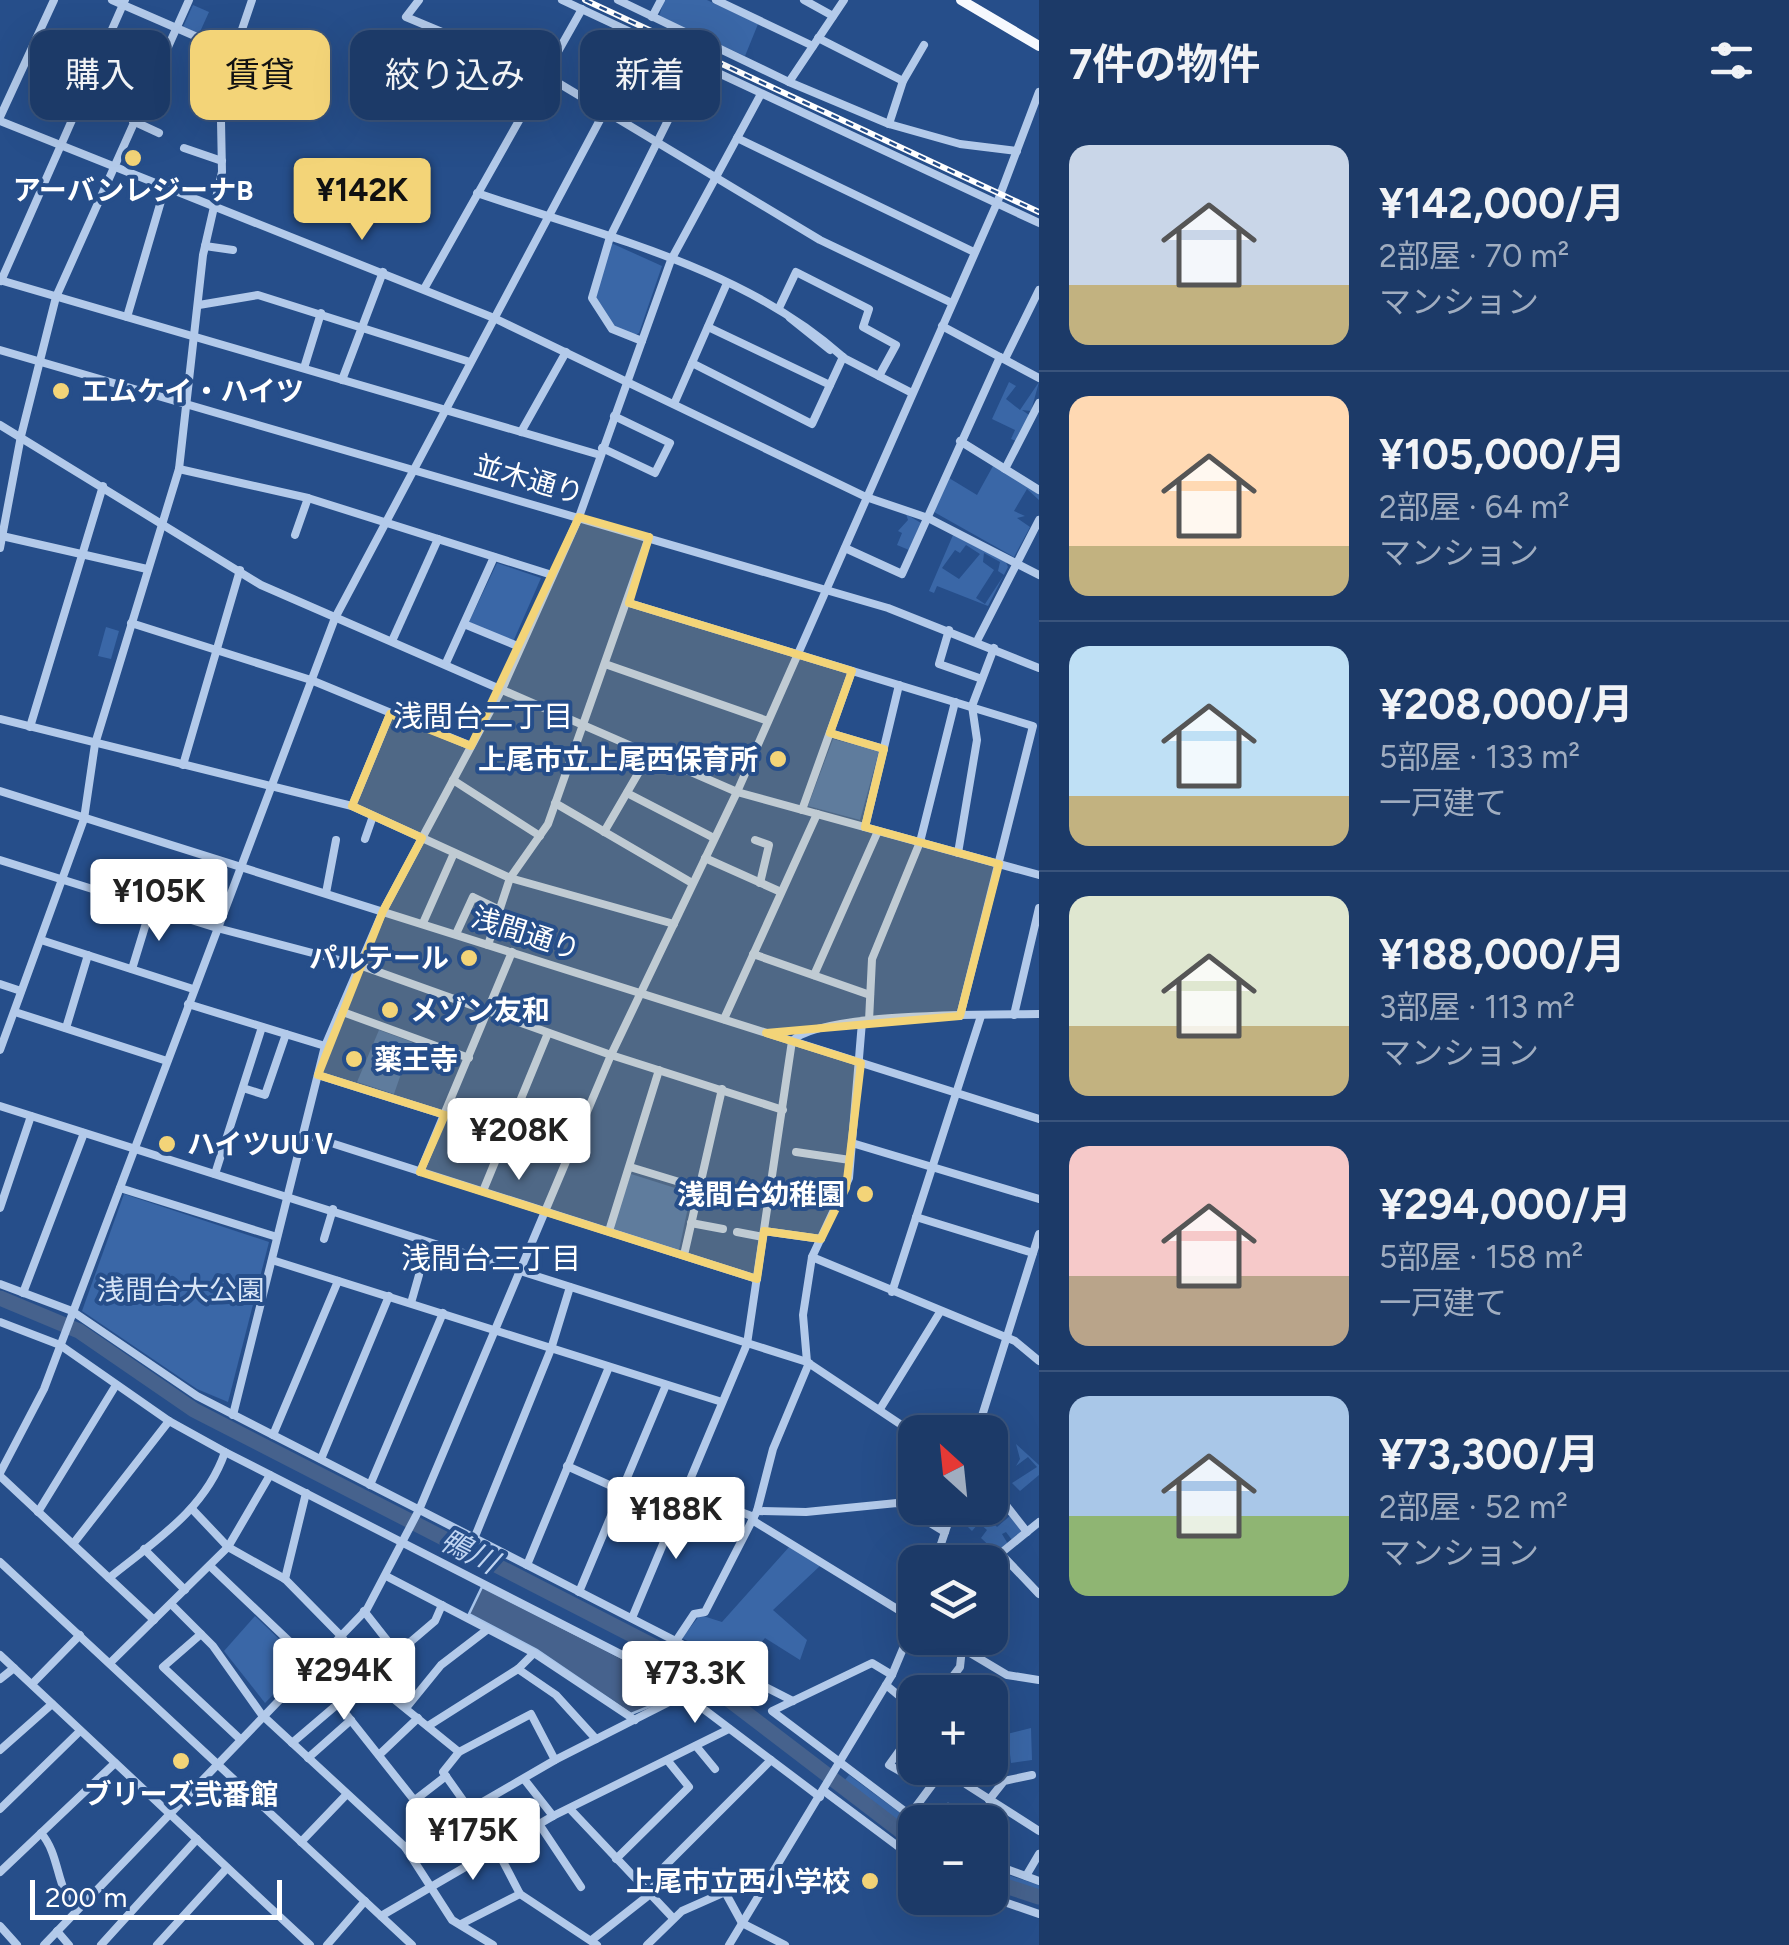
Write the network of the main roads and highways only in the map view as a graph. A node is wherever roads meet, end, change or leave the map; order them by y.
1 (962, 0) edge
2 (1039, 46) edge

1 - 2 main road

